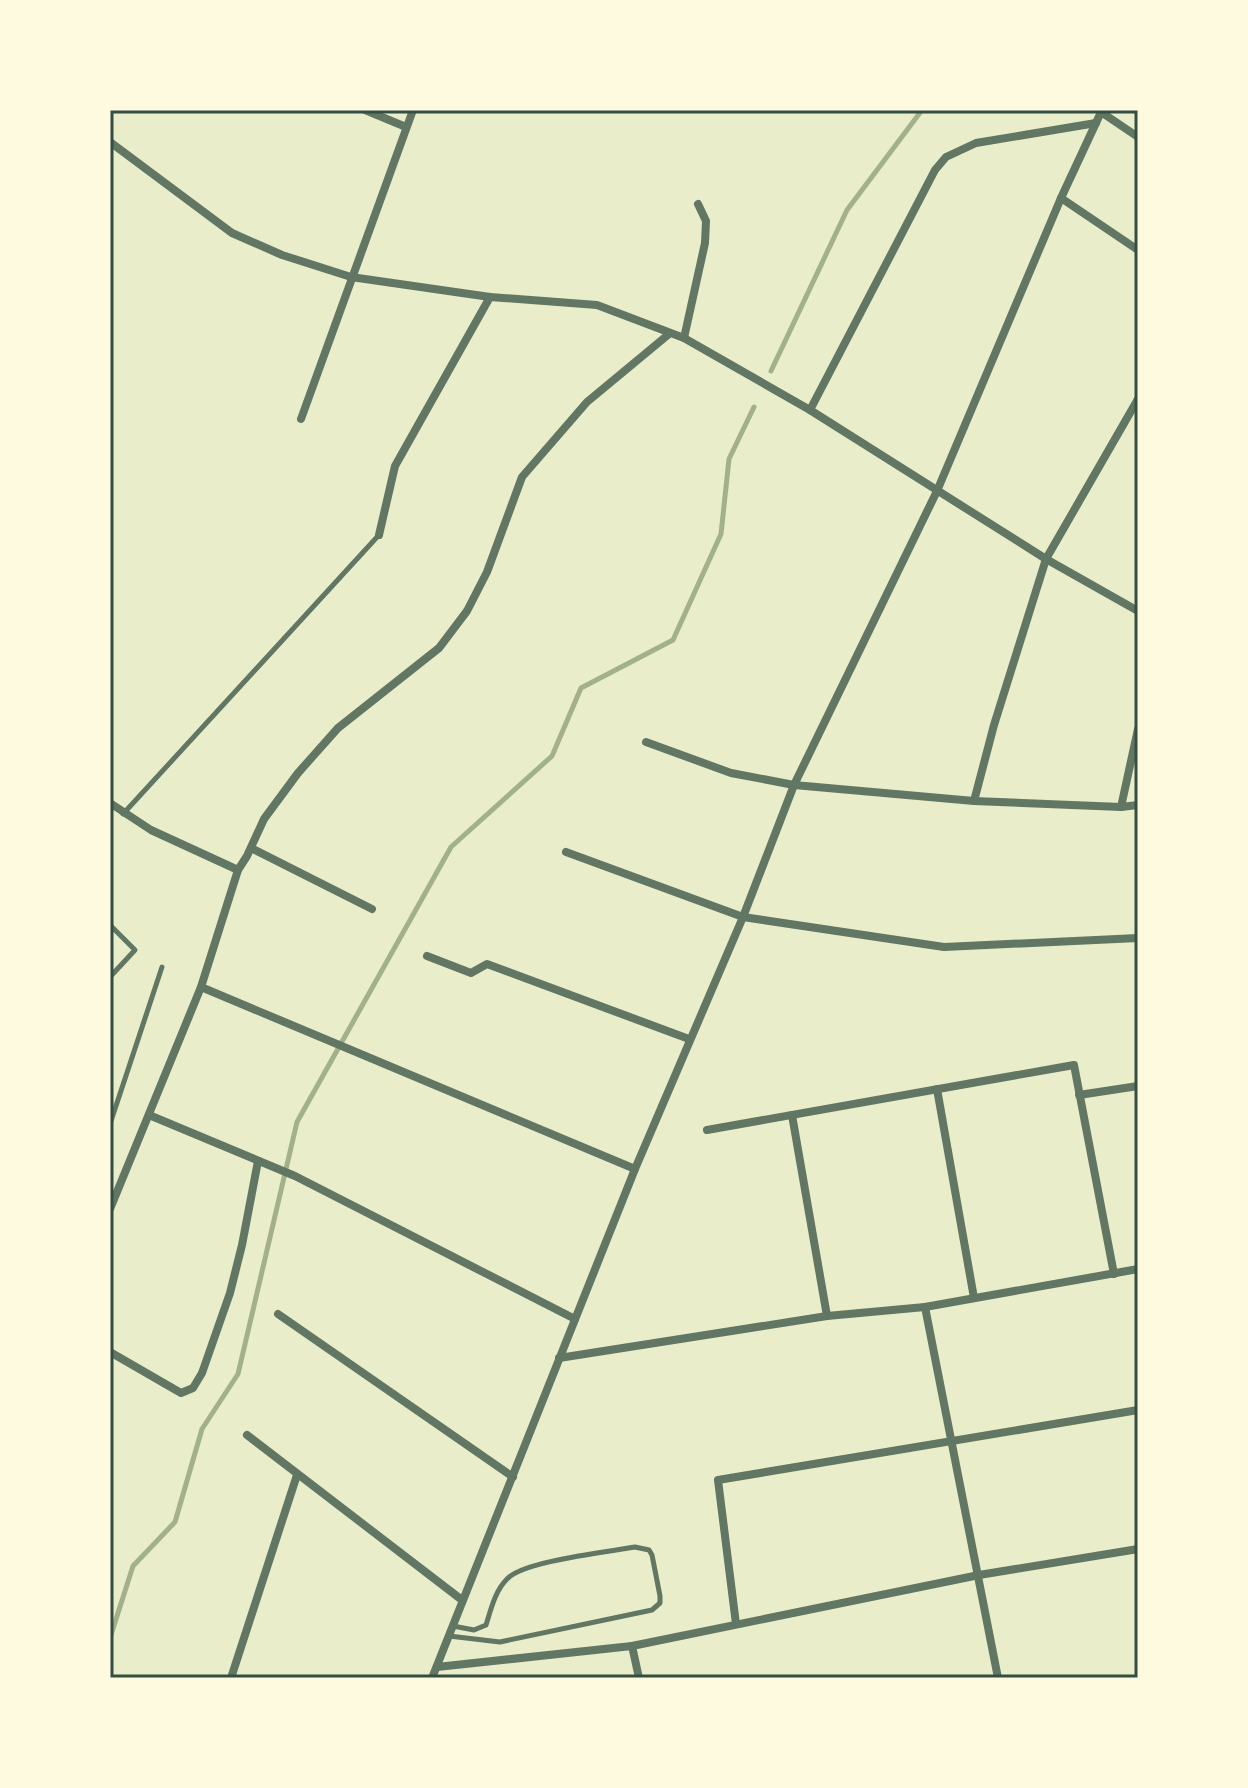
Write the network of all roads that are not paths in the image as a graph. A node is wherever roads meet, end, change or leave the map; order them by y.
1 (365, 110) edge
2 (413, 110) edge
3 (1101, 111) edge
4 (1096, 123) junction
5 (406, 127) junction
6 (1138, 137) edge
7 (110, 142) edge
8 (1061, 198) junction
9 (698, 204) dead end
10 (1138, 250) edge
11 (351, 277) junction
12 (490, 297) junction
13 (669, 334) junction
14 (684, 338) junction
15 (1138, 399) edge
16 (810, 410) junction
17 (301, 419) dead end
18 (937, 491) junction
19 (379, 535) joint
20 (1046, 559) junction
21 (1138, 611) edge
22 (1138, 729) edge
23 (646, 742) dead end
24 (794, 785) junction
25 (974, 801) junction
26 (110, 803) edge
27 (1138, 805) edge
28 (1121, 807) junction
29 (123, 814) junction
30 (251, 848) junction
31 (566, 852) dead end
32 (238, 870) junction
33 (372, 909) dead end
34 (743, 917) junction
35 (110, 925) edge
36 (1138, 938) edge
37 (427, 956) dead end
38 (162, 967) dead end
39 (110, 977) edge
40 (201, 987) junction
41 (689, 1039) junction
42 (1138, 1086) edge
43 (937, 1089) junction
44 (1079, 1095) junction
45 (149, 1115) junction
46 (792, 1115) junction
47 (110, 1124) edge
48 (707, 1130) dead end
49 (258, 1161) junction
50 (635, 1169) junction
51 (110, 1209) edge
52 (1138, 1269) edge
53 (1114, 1274) junction
54 (974, 1298) junction
55 (925, 1307) junction
56 (278, 1314) dead end
57 (827, 1316) junction
58 (575, 1319) junction
59 (110, 1352) edge
60 (559, 1358) junction
61 (1138, 1410) edge
62 (247, 1435) dead end
63 (951, 1439) junction
64 (297, 1475) junction
65 (513, 1477) junction
66 (1138, 1549) edge
67 (979, 1575) junction
68 (462, 1600) junction
69 (736, 1624) junction
70 (453, 1626) junction
71 (448, 1636) junction
72 (632, 1646) junction
73 (437, 1667) junction
74 (231, 1678) edge
75 (432, 1678) edge
76 (639, 1678) edge
77 (998, 1678) edge

1 - 5 street
2 - 5 street
3 - 4 street
3 - 6 street
4 - 8 street
4 - 16 street
5 - 11 street
7 - 11 street
8 - 10 street
8 - 18 street
9 - 14 street
11 - 12 street
11 - 17 street
12 - 13 street
12 - 19 street
13 - 14 street
13 - 30 street
14 - 16 street
15 - 20 street
16 - 18 street
18 - 20 street
18 - 24 street
19 - 29 lane
20 - 21 street
20 - 25 street
22 - 28 street
23 - 24 street
24 - 25 street
24 - 34 street
25 - 28 street
26 - 29 street
27 - 28 street
29 - 32 street
30 - 32 street
30 - 33 street
31 - 34 street
32 - 40 street
34 - 36 street
34 - 41 street
35 - 39 lane
37 - 41 street
38 - 47 lane
40 - 45 street
40 - 50 street
41 - 50 street
42 - 44 street
43 - 44 street
43 - 46 street
43 - 54 street
44 - 53 street
45 - 49 street
45 - 51 street
46 - 48 street
46 - 57 street
49 - 58 street
49 - 59 street
50 - 58 street
52 - 53 street
53 - 54 street
54 - 55 street
55 - 57 street
55 - 63 street
56 - 65 street
57 - 60 street
58 - 60 street
60 - 65 street
61 - 63 street
62 - 64 street
63 - 67 street
63 - 69 street
64 - 68 street
64 - 74 street
65 - 68 street
66 - 67 street
67 - 69 street
67 - 77 street
68 - 70 street
69 - 72 street
70 - 71 street
70 - 71 lane
71 - 73 street
72 - 73 street
72 - 76 street
73 - 75 street

